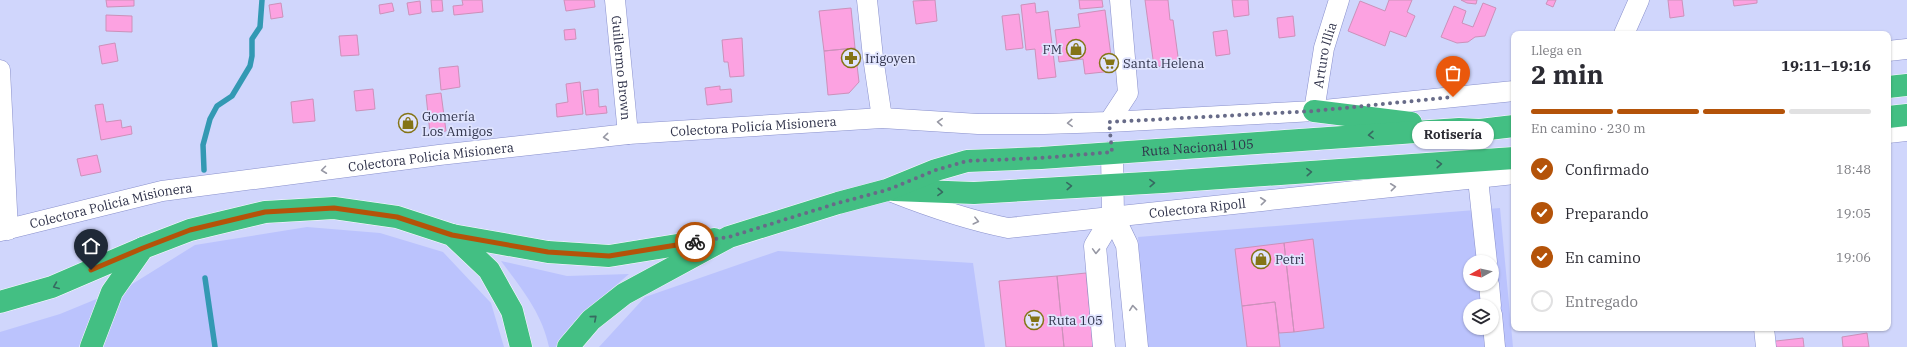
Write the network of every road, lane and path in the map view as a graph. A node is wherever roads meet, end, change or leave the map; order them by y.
1 (615, 0) edge
2 (867, 0) edge
3 (1120, 0) edge
4 (1339, 0) edge
5 (1639, 0) edge
6 (1625, 31) edge
7 (1907, 49) edge
8 (1891, 51) edge
9 (0, 70) edge
10 (1907, 85) edge
11 (1891, 87) edge
12 (1511, 91) edge
13 (1314, 111) junction
14 (1907, 115) edge
15 (1891, 117) edge
16 (882, 118) junction
17 (1109, 122) junction
18 (1511, 126) edge
19 (1460, 129) junction
20 (1907, 131) edge
21 (1891, 133) edge
22 (628, 134) junction
23 (1112, 152) junction
24 (1511, 158) edge
25 (1511, 174) edge
26 (1478, 178) junction
27 (1113, 184) junction
28 (887, 190) junction
29 (1113, 216) junction
30 (4, 231) edge
31 (452, 235) junction
32 (729, 237) junction
33 (143, 248) junction
34 (1486, 255) edge
35 (0, 302) edge
36 (1764, 331) edge
37 (1494, 335) edge
38 (91, 347) edge
39 (521, 347) edge
40 (568, 347) edge
41 (1104, 347) edge
42 (1137, 347) edge
43 (1495, 347) edge
44 (1766, 347) edge

1 - 22 street, Guillermo Brown
2 - 16 street
3 - 17 street
4 - 13 street, Arturo Illia
5 - 6 street
7 - 8 street
9 - 30 street
10 - 11 highway
12 - 13 street, Colectora Policía Misionera
13 - 17 street, Colectora Policía Misionera
13 - 19 highway
14 - 15 highway
17 -> 16 street, Colectora Policía Misionera
16 - 22 street, Colectora Policía Misionera
17 - 23 street
18 - 19 highway, Ruta Nacional 105
19 -> 23 highway, Ruta Nacional 105
20 - 21 street
22 -> 30 street, Colectora Policía Misionera
23 - 27 main road
23 - 28 highway, Ruta Nacional 105
27 -> 24 highway, Ruta Nacional 105
25 - 26 street, Colectora Ripoll
29 -> 26 street, Colectora Ripoll
26 - 34 street
28 -> 27 highway, Ruta Nacional 105
27 - 29 main road
28 -> 29 street, Colectora Ripoll
28 - 32 highway, Ruta Nacional 105
29 -> 41 main road
42 -> 29 main road
31 - 32 highway
31 - 33 highway
31 - 39 highway
40 -> 32 highway, Ruta Nacional 105
33 -> 35 highway
33 - 38 highway
36 - 44 street
37 - 43 street

